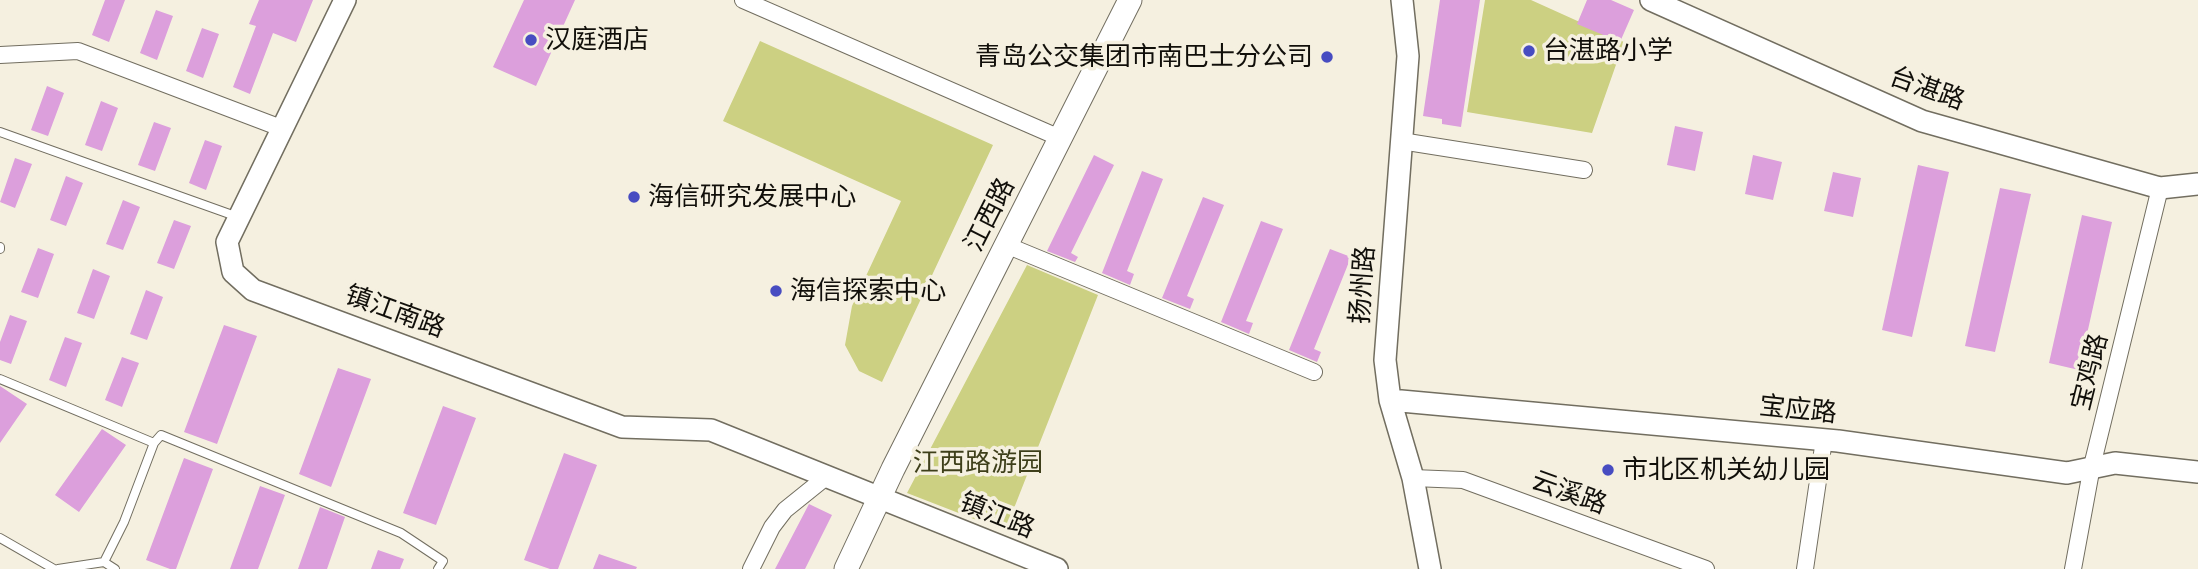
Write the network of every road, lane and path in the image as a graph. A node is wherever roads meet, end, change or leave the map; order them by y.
1 (345, 0) edge
2 (743, 0) edge
3 (1130, 0) edge
4 (1402, 0) edge
5 (1651, 0) edge
6 (0, 55) edge
7 (281, 128) junction
8 (0, 132) edge
9 (1060, 138) junction
10 (1401, 141) junction
11 (1584, 170) dead end
12 (2198, 184) edge
13 (2160, 188) junction
14 (239, 218) junction
15 (1006, 245) junction
16 (1314, 372) dead end
17 (0, 379) edge
18 (1390, 400) junction
19 (1824, 440) junction
20 (154, 443) junction
21 (2092, 467) junction
22 (2198, 472) edge
23 (827, 477) junction
24 (1413, 478) junction
25 (879, 499) junction
26 (0, 538) edge
27 (104, 562) junction
28 (56, 569) edge
29 (115, 569) edge
30 (438, 569) edge
31 (751, 569) edge
32 (846, 569) edge
33 (1057, 569) edge
34 (1430, 569) edge
35 (1706, 569) edge
36 (1805, 569) edge
37 (2073, 569) edge

1 - 7 street, 镇江南路
2 - 9 street
3 - 9 main road, 江西路
4 - 10 street, 扬州路
5 - 13 street, 台湛路
6 - 7 street
7 - 14 street, 镇江南路
8 - 14 lane
9 - 15 main road, 江西路
10 - 11 street
10 - 18 street, 扬州路
12 - 13 street, 台湛路
13 - 21 street, 宝鸡路
14 - 23 street, 镇江南路
15 - 16 street
15 - 25 main road, 江西路
17 - 20 lane
18 - 19 street, 宝应路
18 - 24 street, 扬州路
19 - 21 street, 宝应路
19 - 36 street
20 - 27 lane
20 - 30 lane
21 - 22 street, 宝应路
21 - 37 street, 宝鸡路
23 - 25 street, 镇江南路
23 - 31 street
24 - 34 street, 扬州路
24 - 35 street, 云溪路
25 - 32 main road, 江西路
25 - 33 street, 镇江路
26 - 28 lane
27 - 28 lane
27 - 29 lane

